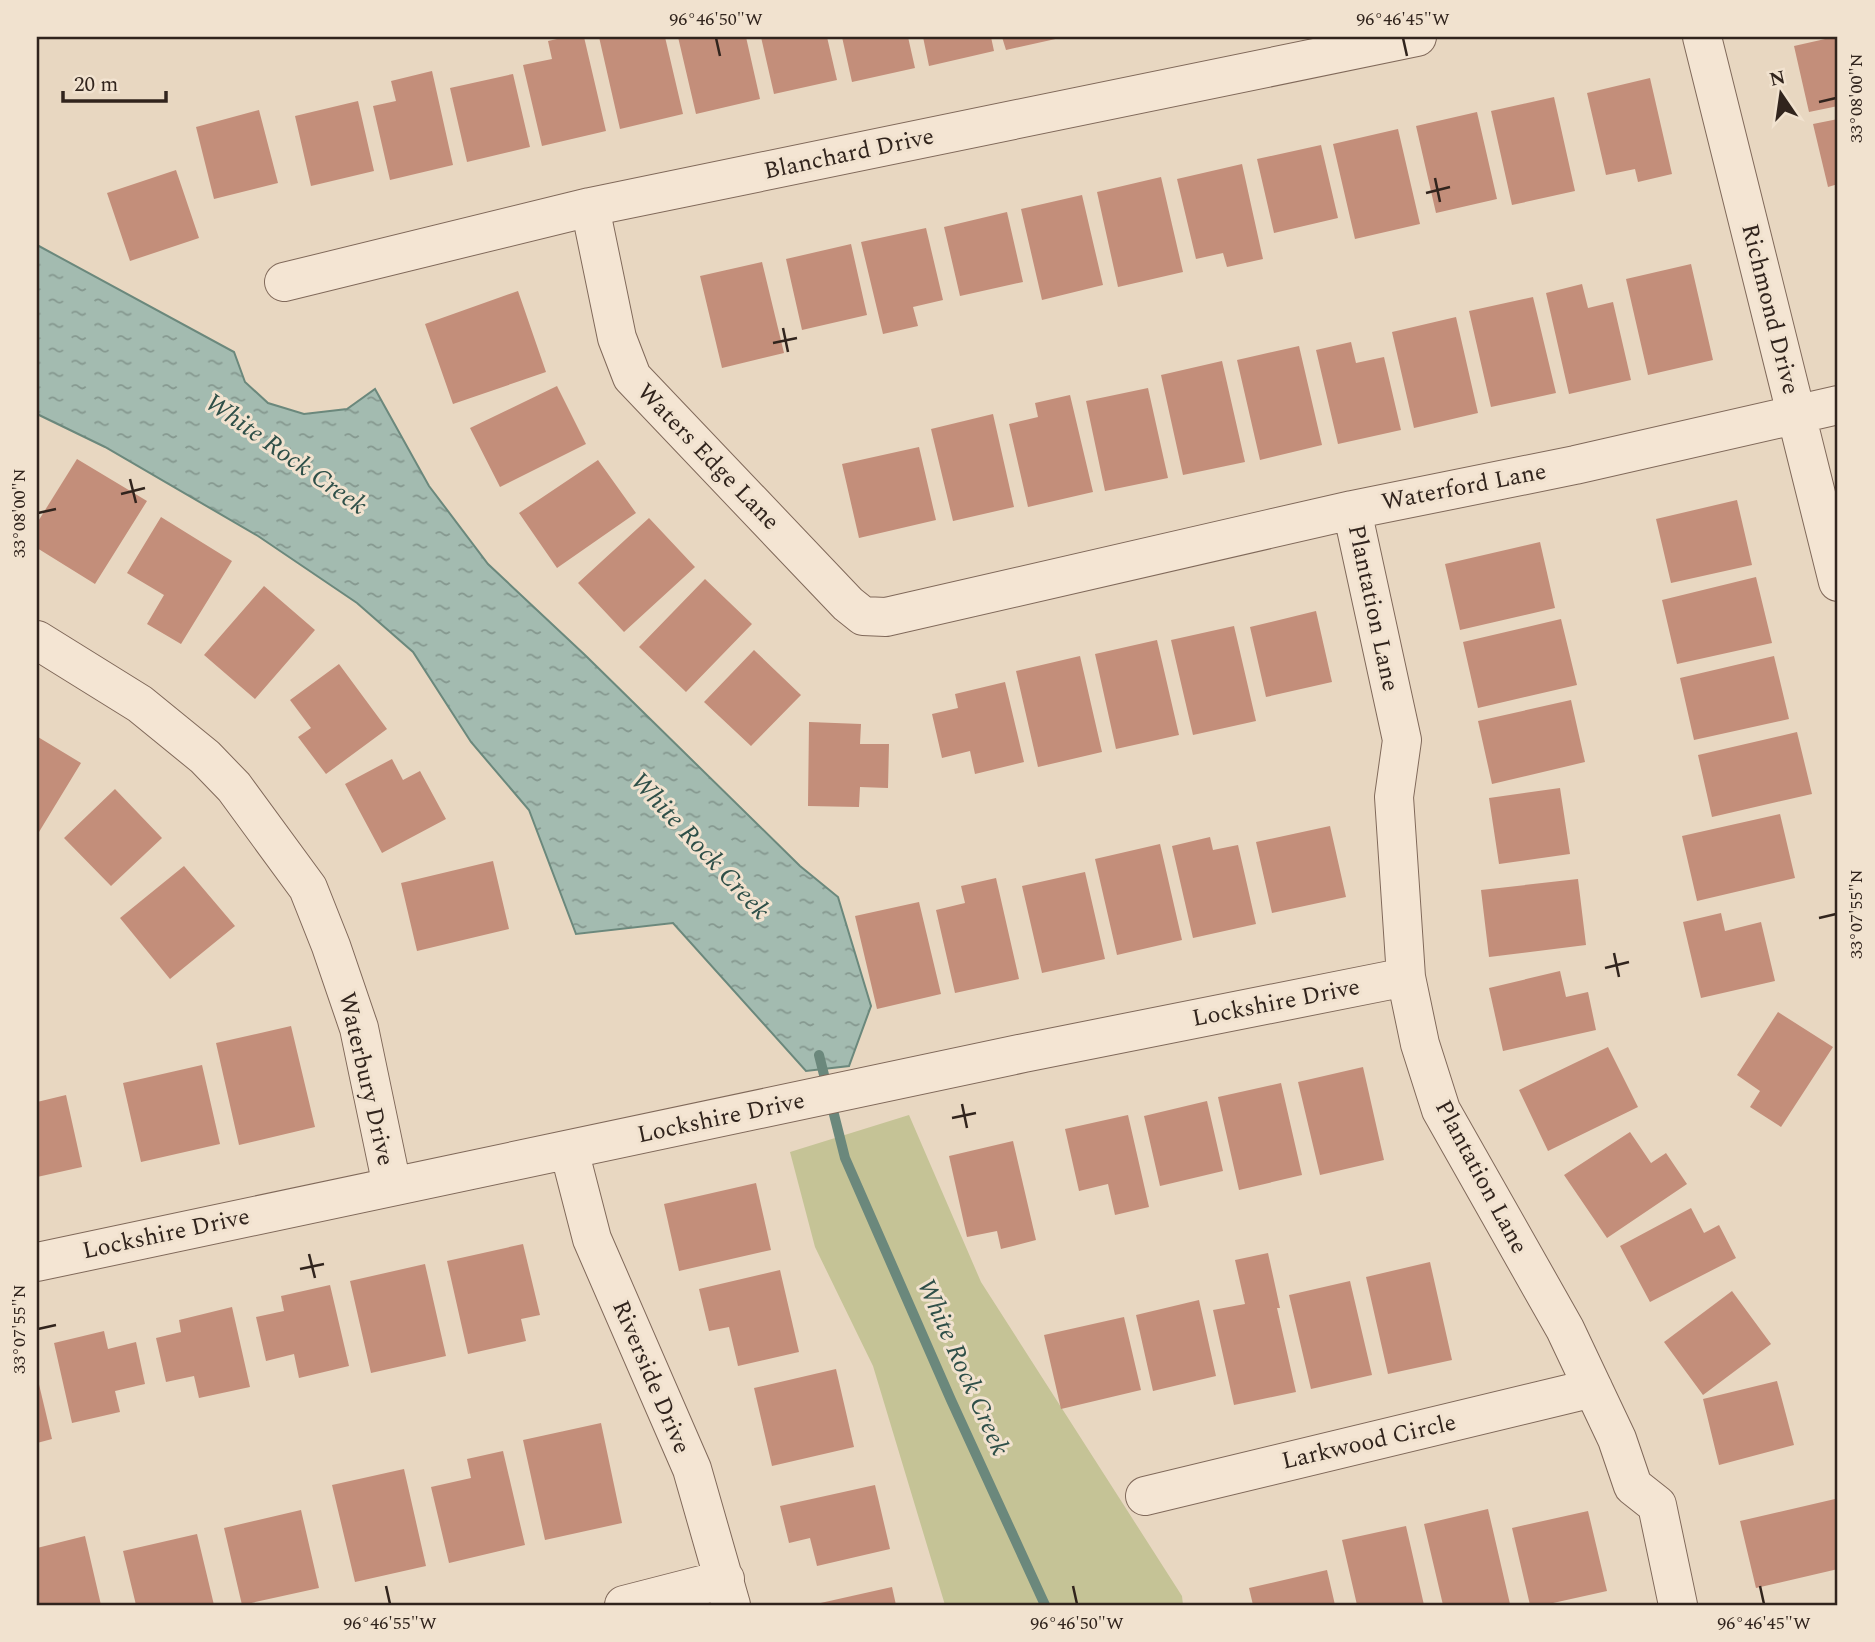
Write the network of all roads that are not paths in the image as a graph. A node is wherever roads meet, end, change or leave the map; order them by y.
1 (1417, 37) edge
2 (1702, 37) edge
3 (590, 207) junction
4 (284, 282) dead end
5 (1838, 405) edge
6 (1797, 415) junction
7 (1352, 510) junction
8 (1838, 582) edge
9 (886, 617) joint
10 (37, 640) edge
11 (1405, 977) junction
12 (569, 1150) junction
13 (392, 1186) junction
14 (37, 1262) edge
15 (1593, 1388) junction
16 (1145, 1496) dead end
17 (728, 1592) edge
18 (624, 1605) edge
19 (1678, 1605) edge

1 - 3 street, Blanchard Drive
2 - 6 street, Richmond Drive
3 - 4 street, Blanchard Drive
3 - 9 street, Waters Edge Lane
5 - 6 street, Waterford Lane
6 - 7 street, Waterford Lane
6 - 8 street, Richmond Drive
7 - 9 street, Waterford Lane
7 - 11 street, Plantation Lane
10 - 13 street, Waterbury Drive
11 - 12 street, Lockshire Drive
11 - 15 street, Plantation Lane
12 - 13 street, Lockshire Drive
12 - 17 street, Riverside Drive
13 - 14 street, Lockshire Drive
15 - 16 street, Larkwood Circle
15 - 19 street, Plantation Lane
17 - 18 street

